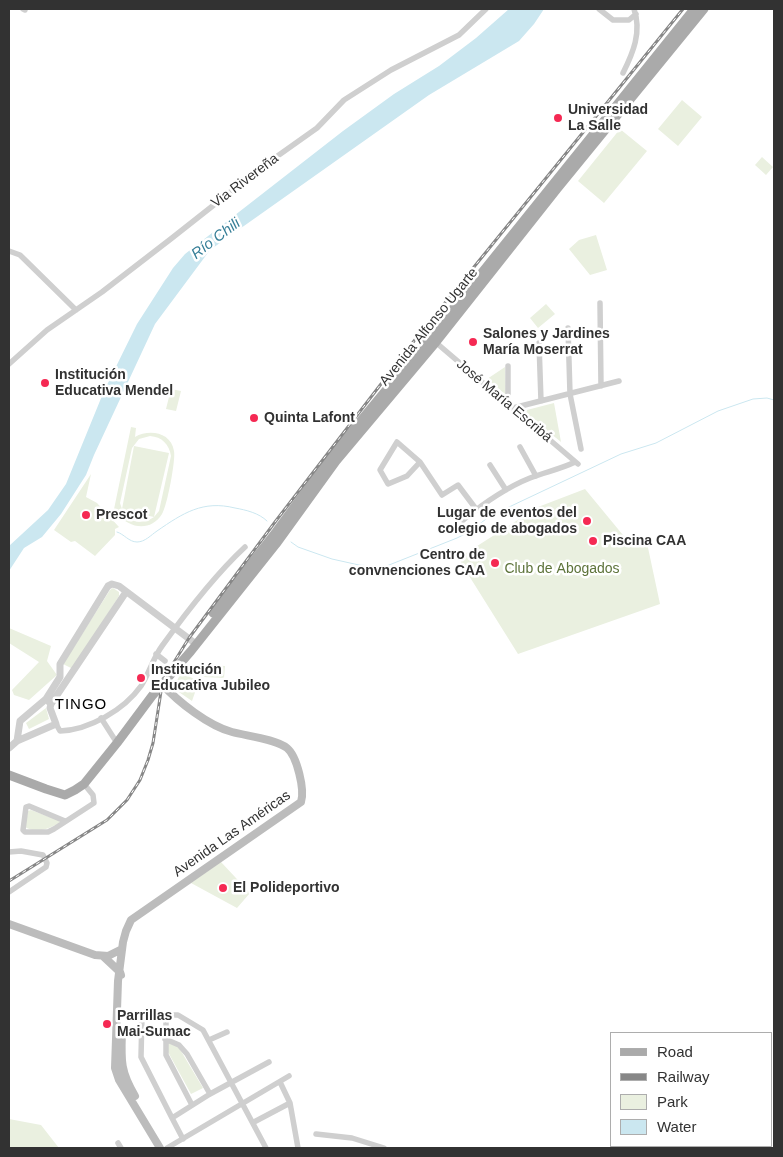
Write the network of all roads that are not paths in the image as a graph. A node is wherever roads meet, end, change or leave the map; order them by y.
1 (486, 9) edge
2 (600, 9) edge
3 (694, 9) edge
4 (704, 9) edge
5 (635, 12) edge
6 (623, 73) dead end
7 (9, 251) edge
8 (600, 303) dead end
9 (76, 310) junction
10 (568, 328) dead end
11 (433, 340) junction
12 (539, 343) dead end
13 (9, 364) edge
14 (508, 366) dead end
15 (619, 381) dead end
16 (601, 386) junction
17 (570, 394) junction
18 (541, 401) junction
19 (511, 407) junction
20 (520, 447) dead end
21 (581, 448) dead end
22 (420, 462) junction
23 (490, 465) dead end
24 (536, 476) junction
25 (506, 490) junction
26 (476, 510) junction
27 (463, 520) dead end
28 (245, 547) dead end
29 (126, 592) junction
30 (175, 628) junction
31 (194, 642) junction
32 (156, 654) junction
33 (165, 661) dead end
34 (60, 674) junction
35 (69, 678) junction
36 (162, 684) junction
37 (48, 701) junction
38 (101, 718) junction
39 (56, 724) junction
40 (17, 741) junction
41 (117, 743) junction
42 (9, 748) edge
43 (9, 775) edge
44 (84, 784) junction
45 (65, 821) junction
46 (9, 852) edge
47 (9, 892) edge
48 (9, 924) edge
49 (122, 949) junction
50 (104, 957) junction
51 (120, 972) junction
52 (123, 1015) junction
53 (142, 1015) junction
54 (166, 1015) junction
55 (226, 1032) dead end
56 (165, 1038) junction
57 (209, 1040) junction
58 (269, 1062) dead end
59 (289, 1076) dead end
60 (232, 1082) junction
61 (280, 1082) junction
62 (210, 1094) junction
63 (243, 1103) junction
64 (290, 1103) junction
65 (192, 1105) junction
66 (172, 1118) junction
67 (254, 1122) junction
68 (316, 1134) dead end
69 (183, 1139) junction
70 (690, 1147) edge
71 (160, 1148) edge
72 (165, 1148) edge
73 (266, 1148) edge
74 (298, 1148) edge
75 (384, 1148) edge
76 (702, 1148) edge

1 - 9 street, Via Rivereña
2 - 5 street
3 - 11 main road, Avenida Alfonso Ugarte
4 - 11 main road, Avenida Alfonso Ugarte
5 - 6 street
7 - 9 street
8 - 16 street
9 - 13 street, Via Rivereña
10 - 17 street
11 - 19 street, José María Escribá
11 - 31 main road, Avenida Alfonso Ugarte
12 - 18 street
14 - 19 street
15 - 16 street
16 - 17 street
17 - 18 street
17 - 21 street
18 - 19 street
19 - 24 street, José María Escribá
20 - 24 street
22 - 22 street
22 - 26 street
23 - 25 street
24 - 25 street
25 - 26 street
26 - 27 street
28 - 30 street
29 - 30 street
29 - 34 street
29 - 35 street
30 - 31 street
30 - 32 street
31 - 36 main road, Avenida Alfonso Ugarte
32 - 33 street
32 - 38 street
34 - 35 street
34 - 37 street
35 - 37 street
36 - 41 main road, Avenida Alfonso Ugarte
36 - 49 main road, Avenida Las Américas
37 - 39 street
37 - 40 street
38 - 39 street
38 - 41 street
39 - 40 street
40 - 42 street
41 - 44 main road, Avenida Alfonso Ugarte
43 - 44 main road, Avenida Alfonso Ugarte
44 - 45 street
45 - 45 street
46 - 47 street
48 - 50 main road
49 - 50 main road
49 - 51 main road, Avenida Las Américas
50 - 51 main road
51 - 52 main road, Avenida Las Américas
51 - 71 main road, Avenida Las Américas
52 - 53 street
52 - 72 main road, Avenida Las Américas
53 - 54 street
53 - 66 street
54 - 56 street
54 - 57 street
55 - 57 street
56 - 62 street
56 - 65 street
57 - 60 street
58 - 60 street
59 - 61 street
60 - 62 street
60 - 63 street
61 - 63 street
61 - 64 street
62 - 65 street
63 - 67 street
63 - 69 street
64 - 67 street
64 - 74 street
65 - 66 street
66 - 69 street
67 - 73 street
68 - 75 street
69 - 72 street
70 - 76 street

